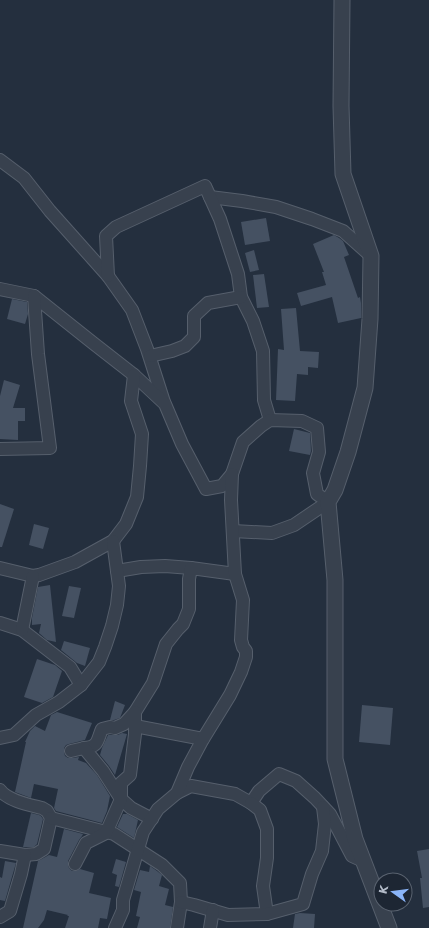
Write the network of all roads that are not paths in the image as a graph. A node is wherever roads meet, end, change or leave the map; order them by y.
1 (342, 0) edge
2 (0, 160) edge
3 (210, 197) junction
4 (371, 256) junction
5 (108, 276) junction
6 (0, 289) edge
7 (34, 296) junction
8 (241, 297) junction
9 (150, 356) junction
10 (134, 375) junction
11 (165, 404) junction
12 (270, 420) junction
13 (0, 449) edge
14 (232, 474) junction
15 (328, 502) junction
16 (233, 531) junction
17 (113, 541) junction
18 (0, 568) edge
19 (191, 568) junction
20 (117, 571) junction
21 (235, 574) junction
22 (33, 576) junction
23 (0, 623) edge
24 (22, 630) junction
25 (80, 685) junction
26 (135, 712) junction
27 (135, 726) junction
28 (0, 738) edge
29 (203, 739) junction
30 (84, 748) junction
31 (71, 751) dead end
32 (0, 790) edge
33 (177, 793) junction
34 (121, 799) junction
35 (251, 803) junction
36 (323, 807) junction
37 (51, 818) junction
38 (152, 819) junction
39 (106, 833) junction
40 (138, 850) junction
41 (0, 851) edge
42 (25, 855) junction
43 (363, 861) junction
44 (75, 864) dead end
45 (181, 902) junction
46 (213, 910) junction
47 (268, 914) junction
48 (0, 917) edge
49 (115, 928) edge
50 (178, 928) edge
51 (210, 928) edge
52 (389, 928) edge

1 - 4 street
2 - 5 street
3 - 4 street
3 - 5 street
3 - 8 street
4 - 15 street
5 - 9 street
6 - 7 street
7 - 10 street
7 - 13 street
8 - 9 street
8 - 12 street
9 - 11 street
10 - 11 street
10 - 17 street
11 - 14 street
12 - 14 street
12 - 15 street
14 - 16 street
15 - 16 street
15 - 43 street
16 - 21 street
17 - 20 street
17 - 22 street
18 - 22 street
19 - 20 street
19 - 21 street
19 - 26 street
20 - 25 street
21 - 29 street
22 - 24 street
23 - 24 street
24 - 25 street
25 - 28 street
26 - 27 street
26 - 30 street
27 - 29 street
27 - 34 street
29 - 33 street
30 - 31 street
30 - 34 street
32 - 37 street
33 - 35 street
33 - 38 street
34 - 38 street
34 - 39 street
35 - 36 street
35 - 47 street
36 - 43 street
36 - 47 street
37 - 39 street
37 - 42 street
38 - 40 street
39 - 40 street
39 - 44 street
40 - 45 street
40 - 49 street
41 - 42 street
42 - 48 street
43 - 52 street
45 - 46 street
45 - 50 street
46 - 47 street
46 - 51 street

